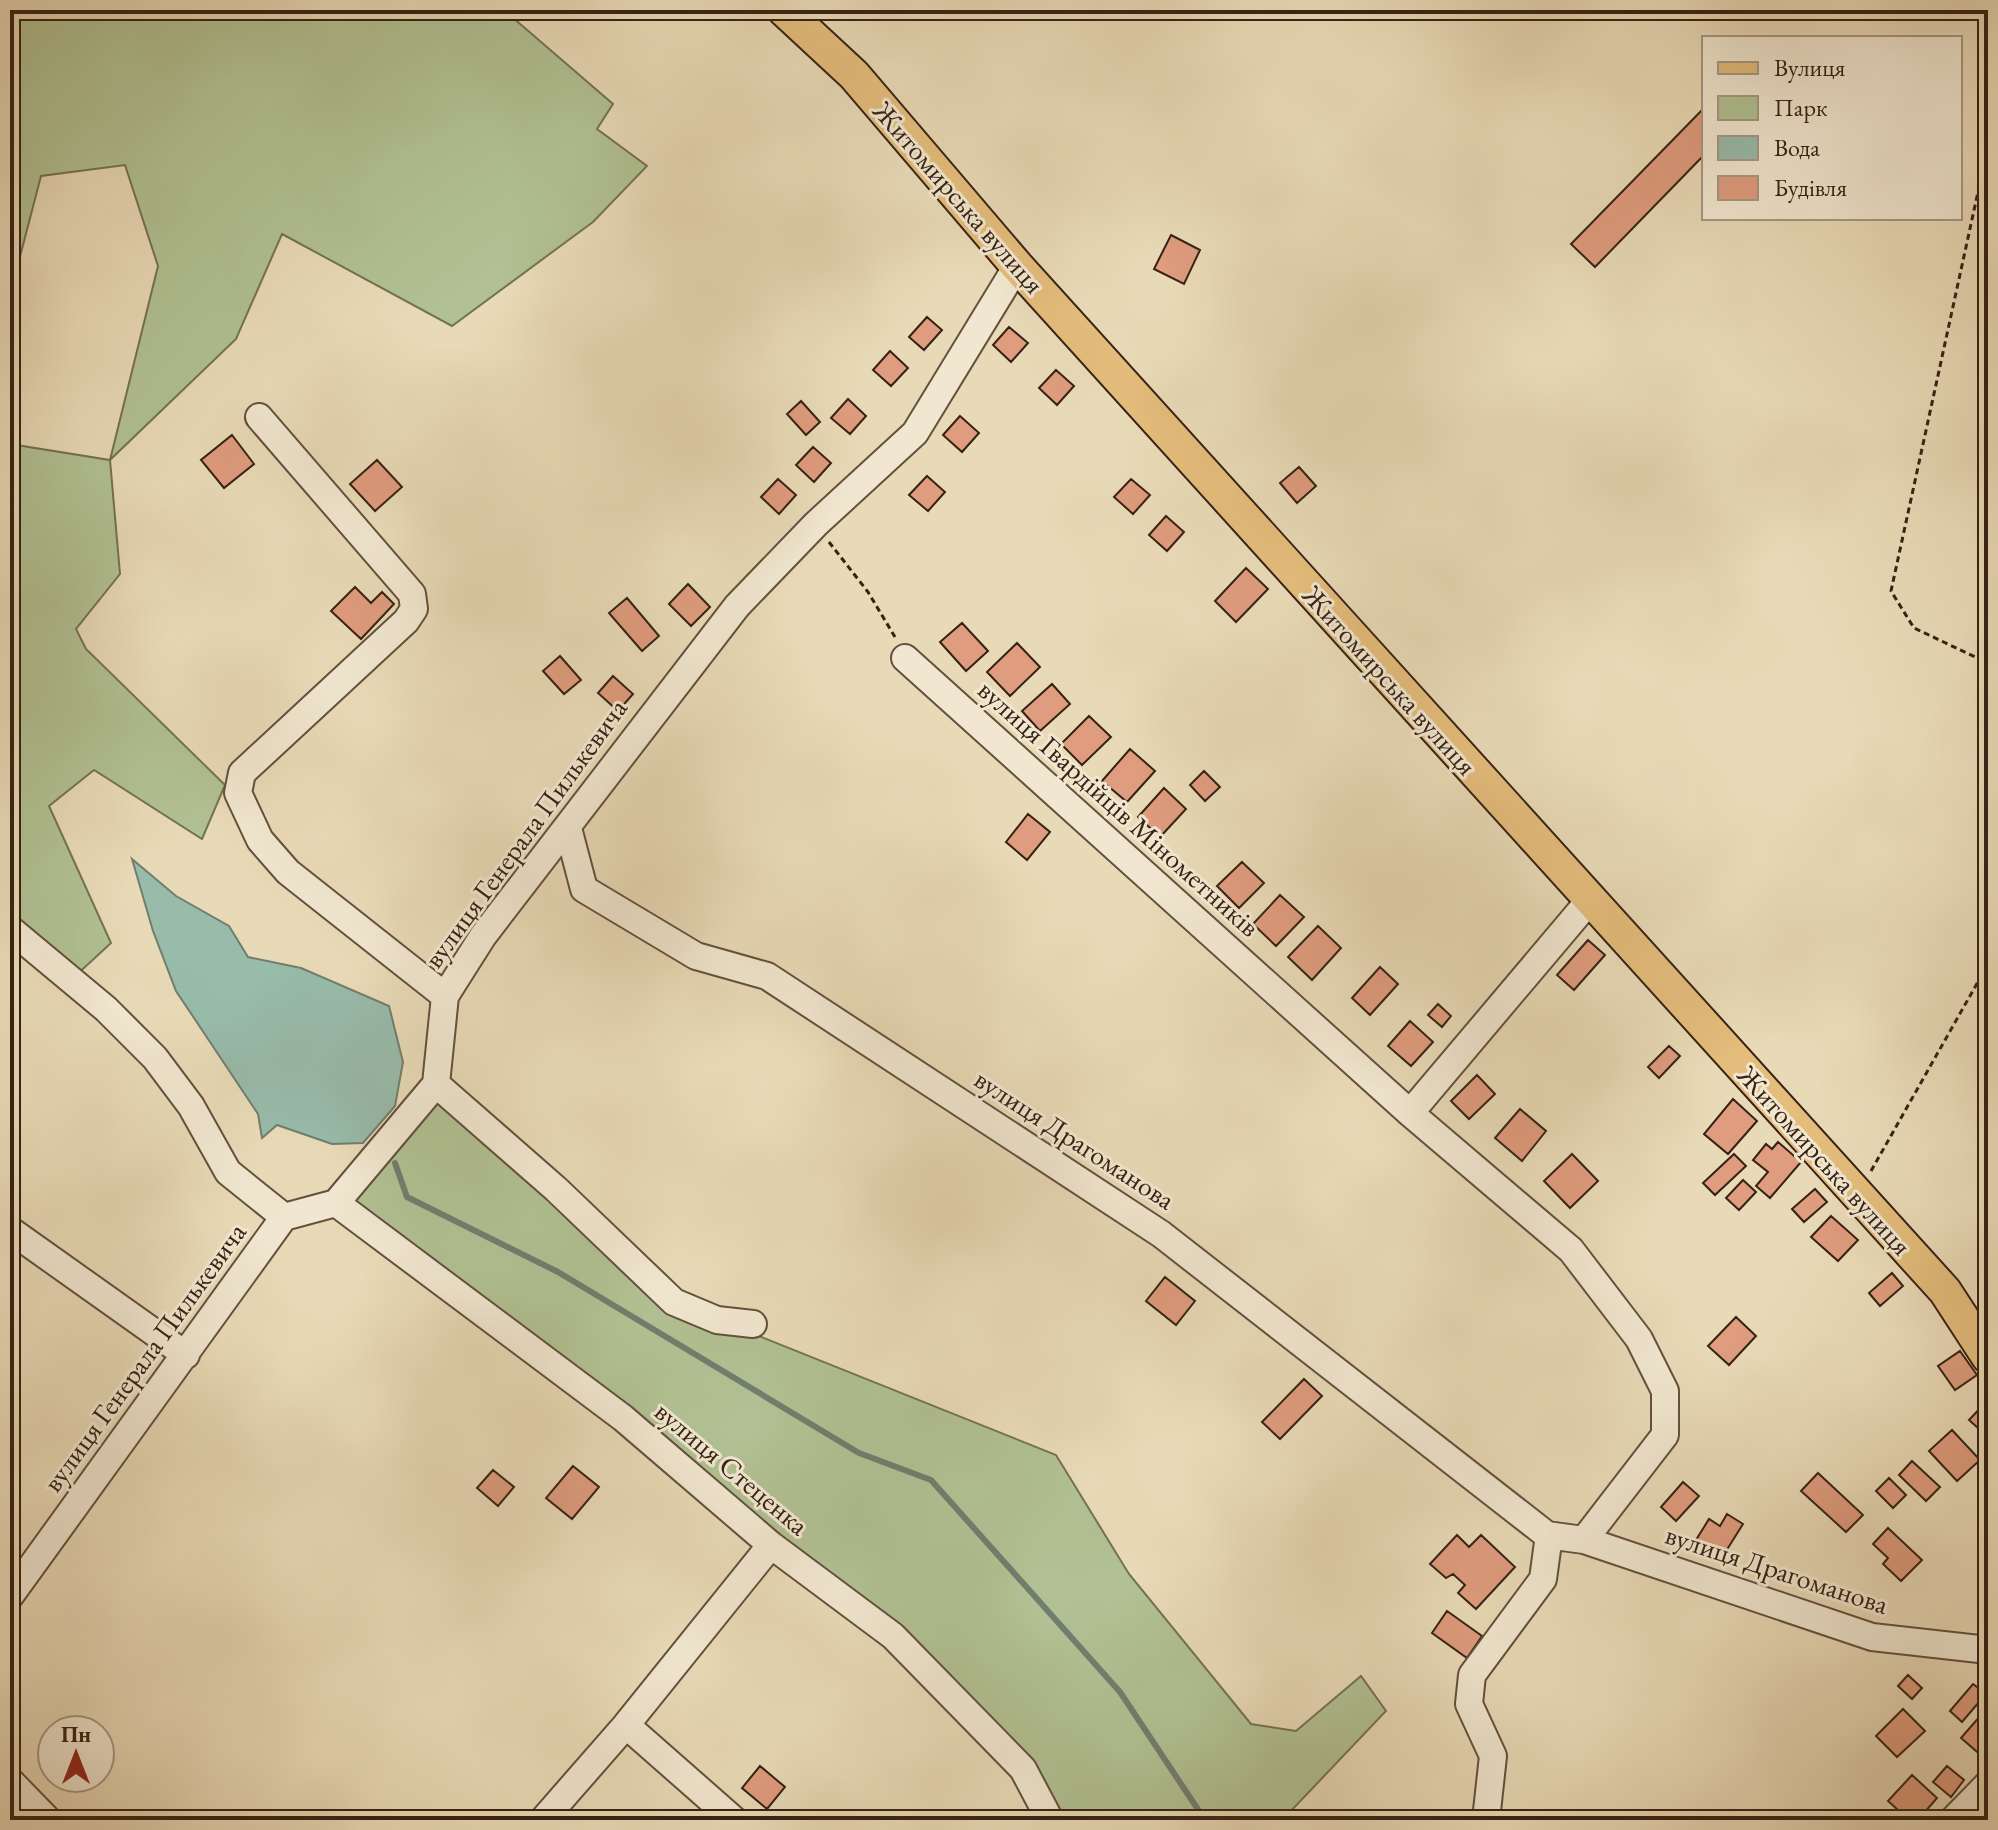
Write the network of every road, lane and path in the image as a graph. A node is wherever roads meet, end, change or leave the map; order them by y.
1 (784, 10) edge
2 (1988, 146) edge
3 (1017, 266) junction
4 (259, 417) dead end
5 (816, 524) junction
6 (905, 658) joint
7 (1988, 663) edge
8 (568, 828) junction
9 (1589, 901) junction
10 (10, 929) edge
11 (1988, 964) edge
12 (445, 996) junction
13 (436, 1084) junction
14 (1410, 1113) junction
15 (1858, 1195) junction
16 (336, 1203) junction
17 (284, 1217) junction
18 (10, 1230) edge
19 (753, 1324) dead end
20 (186, 1355) junction
21 (1988, 1357) edge
22 (1549, 1535) junction
23 (1584, 1540) junction
24 (771, 1545) junction
25 (10, 1596) edge
26 (1988, 1650) edge
27 (626, 1725) junction
28 (10, 1781) edge
29 (1988, 1784) edge
30 (48, 1820) edge
31 (543, 1820) edge
32 (734, 1820) edge
33 (1050, 1820) edge
34 (1486, 1820) edge
35 (1953, 1820) edge

1 - 3 main road, Житомирська вулиця
2 - 7 path
3 - 5 street, вулиця Генерала Пилькевича
3 - 9 main road, Житомирська вулиця
4 - 12 street
5 - 6 path
5 - 8 street, вулиця Генерала Пилькевича
6 - 14 street, вулиця Гвардійців Мінометників
8 - 12 street, вулиця Генерала Пилькевича
8 - 22 street, вулиця Драгоманова
9 - 14 street
9 - 15 main road, Житомирська вулиця
10 - 17 street
11 - 15 path
12 - 13 street, вулиця Генерала Пилькевича
13 - 16 street
13 - 19 street
14 - 23 street, вулиця Гвардійців Мінометників
15 - 21 main road, Житомирська вулиця
16 - 17 street, вулиця Генерала Пилькевича
16 - 24 street, вулиця Стеценка
17 - 20 street, вулиця Генерала Пилькевича
18 - 20 street
20 - 25 street, вулиця Генерала Пилькевича
22 - 23 street, вулиця Драгоманова
22 - 34 street
23 - 26 street, вулиця Драгоманова
24 - 27 street
24 - 33 street, вулиця Стеценка
27 - 31 street
27 - 32 street
28 - 30 street
29 - 35 street

